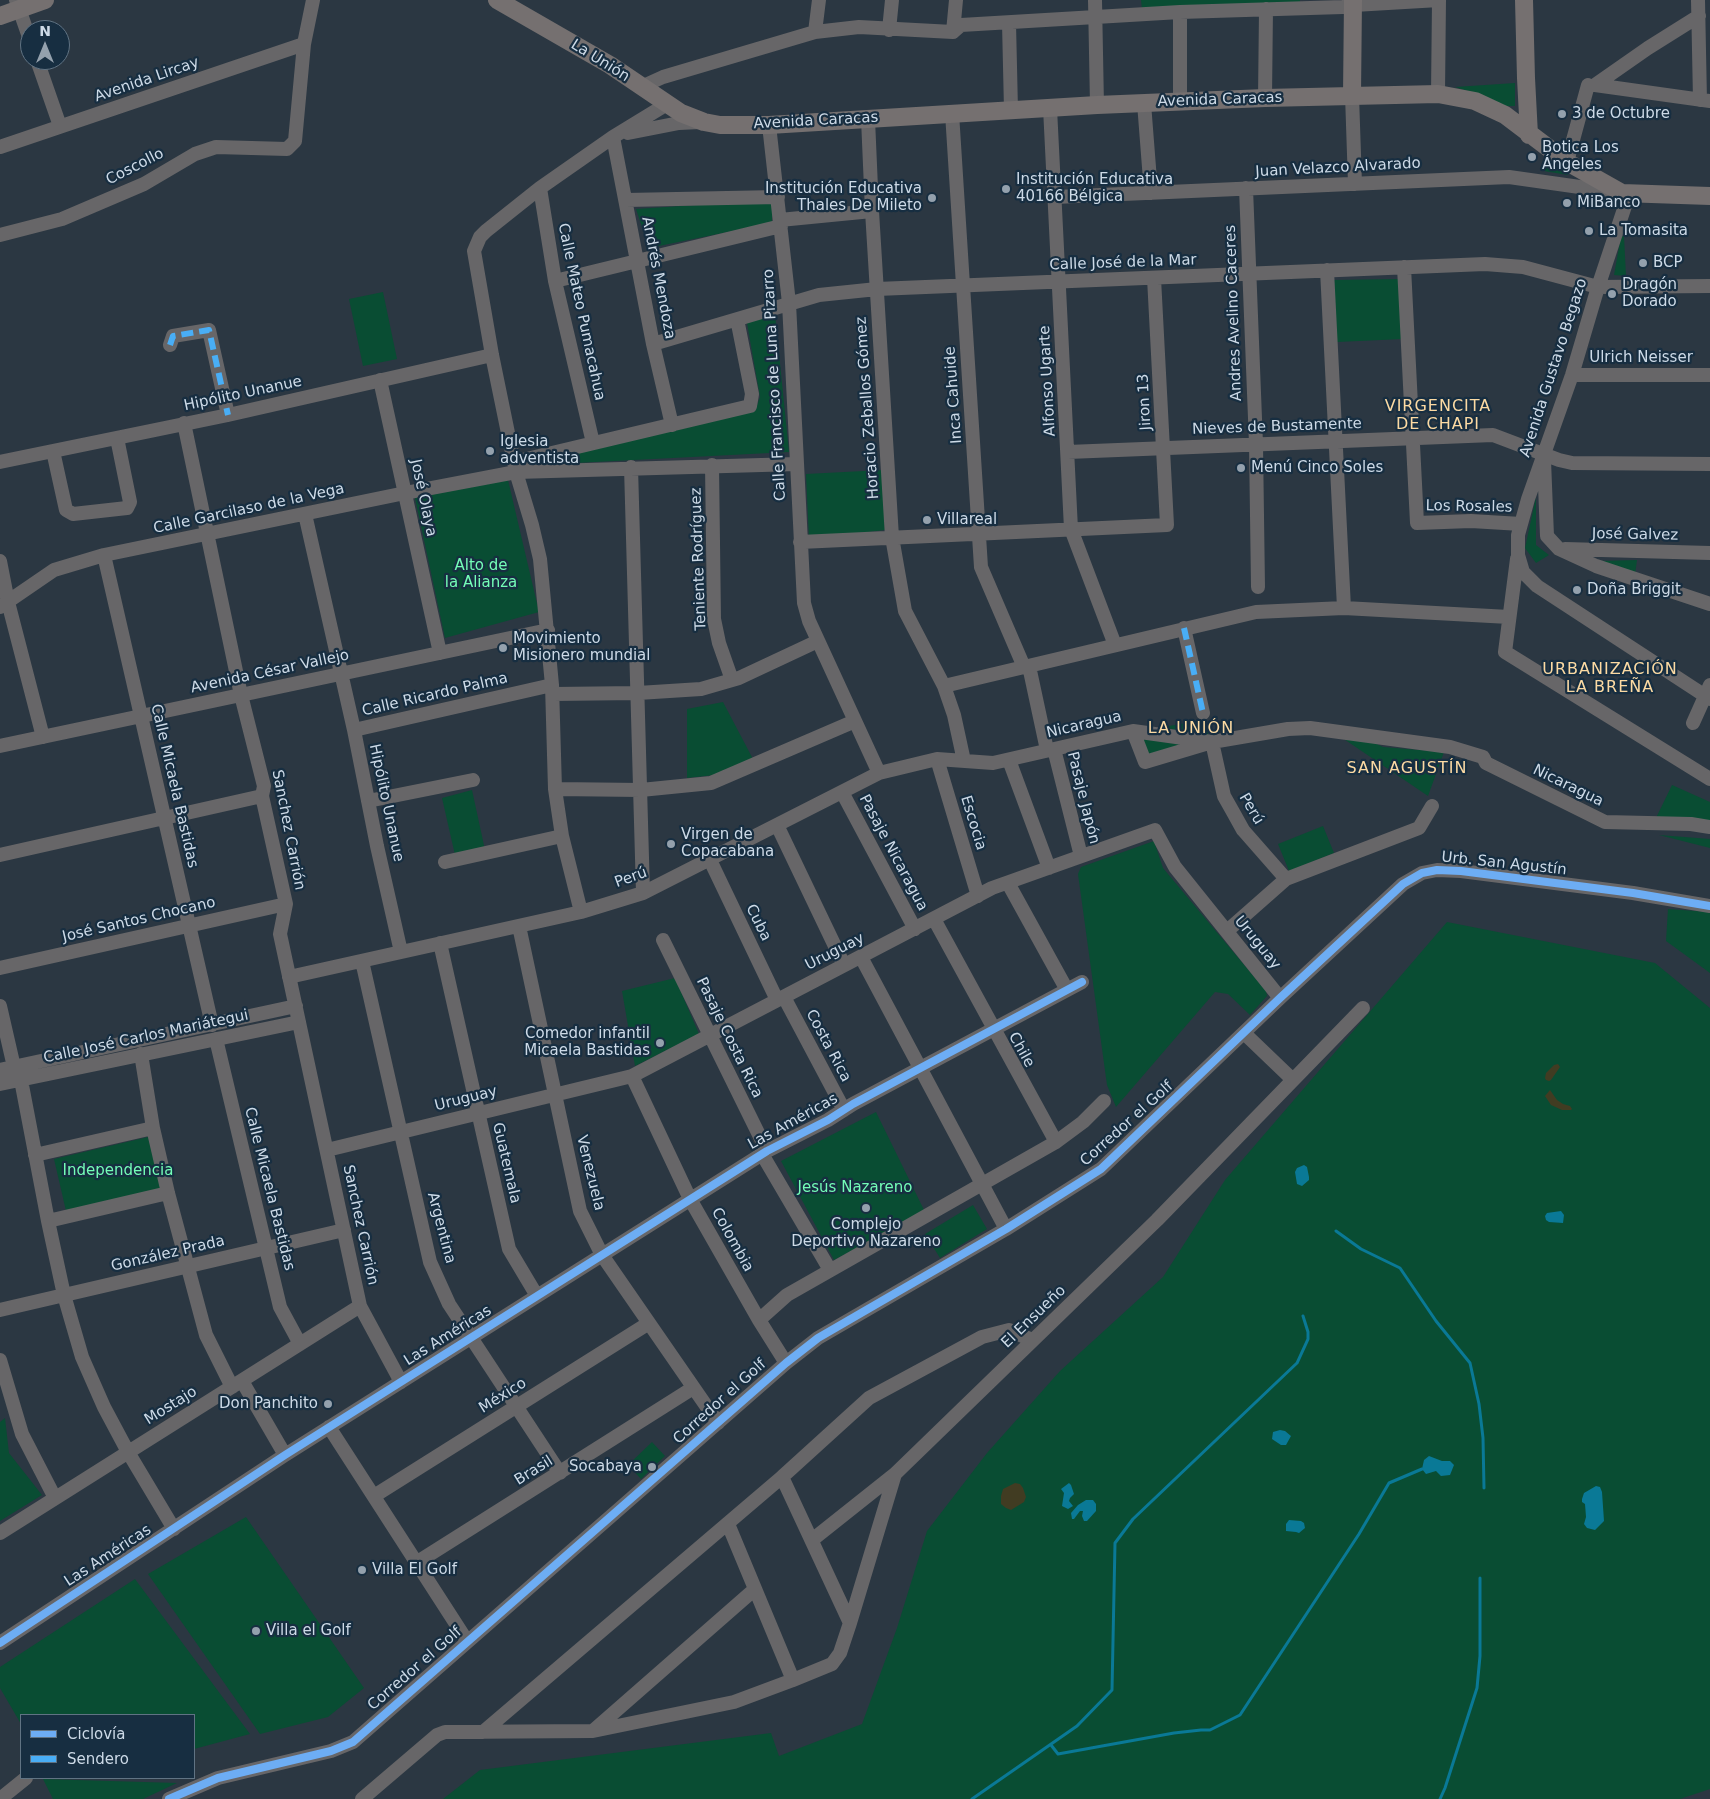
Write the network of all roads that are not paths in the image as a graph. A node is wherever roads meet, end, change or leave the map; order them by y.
1 (45, 0) edge
2 (313, 0) edge
3 (496, 0) edge
4 (819, 0) edge
5 (892, 0) edge
6 (956, 0) edge
7 (1095, 0) edge
8 (1439, 0) edge
9 (1524, 0) edge
10 (1698, 0) edge
11 (1354, 2) edge
12 (17, 4) edge
13 (1266, 8) junction
14 (1180, 12) junction
15 (0, 16) edge
16 (1096, 17) junction
17 (23, 20) edge
18 (1703, 22) edge
19 (1009, 23) junction
20 (889, 30) junction
21 (815, 32) junction
22 (953, 32) junction
23 (304, 44) junction
24 (40, 70) edge
25 (1592, 85) junction
26 (641, 87) junction
27 (1438, 94) junction
28 (1352, 95) junction
29 (1264, 98) junction
30 (1705, 100) edge
31 (1180, 101) junction
32 (1144, 103) junction
33 (667, 104) junction
34 (1096, 105) junction
35 (1050, 108) junction
36 (1012, 110) junction
37 (952, 114) junction
38 (868, 118) junction
39 (704, 122) junction
40 (769, 124) junction
41 (60, 126) junction
42 (1529, 135) junction
43 (613, 137) junction
44 (0, 146) edge
45 (1567, 162) junction
46 (1355, 184) junction
47 (540, 188) junction
48 (1246, 188) junction
49 (1152, 192) junction
50 (1622, 193) junction
51 (778, 196) junction
52 (1710, 196) edge
53 (1055, 197) junction
54 (626, 200) junction
55 (872, 211) junction
56 (781, 223) junction
57 (0, 235) edge
58 (637, 261) junction
59 (1404, 267) junction
60 (1326, 270) junction
61 (1249, 274) junction
62 (1154, 278) junction
63 (555, 281) junction
64 (1059, 282) junction
65 (963, 286) junction
66 (1710, 286) edge
67 (1598, 287) junction
68 (877, 289) junction
69 (789, 303) junction
70 (737, 319) junction
71 (653, 344) junction
72 (170, 345) dead end
73 (492, 355) junction
74 (1572, 374) junction
75 (1710, 374) edge
76 (380, 380) junction
77 (228, 415) junction
78 (184, 423) junction
79 (672, 425) junction
80 (117, 438) junction
81 (1413, 438) junction
82 (1335, 441) junction
83 (593, 443) junction
84 (1256, 444) junction
85 (1163, 448) junction
86 (53, 451) junction
87 (1068, 452) junction
88 (1543, 454) junction
89 (0, 462) edge
90 (797, 464) junction
91 (1710, 464) edge
92 (712, 465) junction
93 (515, 467) junction
94 (631, 467) junction
95 (405, 493) junction
96 (305, 514) junction
97 (1521, 524) junction
98 (1072, 529) junction
99 (207, 534) junction
100 (979, 534) junction
101 (892, 538) junction
102 (800, 542) junction
103 (1559, 549) junction
104 (1710, 553) edge
105 (104, 555) junction
106 (1518, 555) junction
107 (0, 561) edge
108 (1258, 587) dead end
109 (4, 604) edge
110 (1710, 604) edge
111 (1344, 608) junction
112 (1509, 618) junction
113 (1184, 628) junction
114 (548, 630) junction
115 (818, 641) junction
116 (1115, 645) junction
117 (440, 653) junction
118 (1026, 666) junction
119 (342, 674) junction
120 (732, 680) junction
121 (944, 686) junction
122 (552, 689) junction
123 (638, 693) junction
124 (1709, 694) edge
125 (241, 695) junction
126 (1203, 713) dead end
127 (141, 716) junction
128 (855, 721) junction
129 (1693, 723) dead end
130 (354, 730) junction
131 (1133, 730) junction
132 (43, 737) junction
133 (1212, 742) junction
134 (0, 746) edge
135 (1050, 750) junction
136 (937, 759) junction
137 (1009, 760) junction
138 (964, 761) junction
139 (879, 773) junction
140 (1710, 779) edge
141 (472, 780) dead end
142 (555, 788) junction
143 (641, 790) junction
144 (842, 792) junction
145 (262, 796) junction
146 (368, 801) junction
147 (1432, 806) dead end
148 (164, 818) junction
149 (777, 824) junction
150 (1710, 827) edge
151 (562, 836) junction
152 (0, 855) edge
153 (1082, 856) junction
154 (710, 860) junction
155 (446, 862) dead end
156 (1049, 868) junction
157 (1286, 879) junction
158 (1008, 882) junction
159 (643, 893) junction
160 (978, 896) junction
161 (286, 904) junction
162 (1710, 906) edge
163 (580, 912) junction
164 (934, 919) junction
165 (189, 926) junction
166 (519, 926) junction
167 (915, 929) junction
168 (1227, 932) junction
169 (663, 940) dead end
170 (440, 943) junction
171 (401, 952) junction
172 (861, 957) junction
173 (362, 961) junction
174 (844, 965) junction
175 (0, 968) edge
176 (289, 977) junction
177 (1082, 982) dead end
178 (1067, 990) junction
179 (781, 998) junction
180 (1280, 998) junction
181 (0, 1006) edge
182 (296, 1006) junction
183 (1363, 1008) dead end
184 (299, 1022) junction
185 (212, 1025) junction
186 (994, 1029) junction
187 (1244, 1033) junction
188 (710, 1036) junction
189 (216, 1039) junction
190 (141, 1054) junction
191 (14, 1067) junction
192 (921, 1068) junction
193 (0, 1070) edge
194 (632, 1076) junction
195 (21, 1080) junction
196 (1293, 1080) junction
197 (0, 1084) edge
198 (555, 1095) junction
199 (1104, 1101) dead end
200 (844, 1110) junction
201 (478, 1113) junction
202 (153, 1128) junction
203 (401, 1132) junction
204 (1056, 1142) junction
205 (327, 1150) junction
206 (765, 1152) junction
207 (35, 1154) junction
208 (982, 1183) junction
209 (168, 1193) junction
210 (690, 1199) junction
211 (48, 1221) junction
212 (344, 1230) junction
213 (1006, 1230) junction
214 (266, 1248) junction
215 (602, 1255) junction
216 (188, 1266) junction
217 (830, 1270) junction
218 (64, 1295) junction
219 (537, 1296) junction
220 (360, 1306) junction
221 (0, 1310) edge
222 (759, 1320) junction
223 (649, 1323) junction
224 (471, 1338) junction
225 (1032, 1340) junction
226 (300, 1344) junction
227 (0, 1360) edge
228 (786, 1363) junction
229 (401, 1382) junction
230 (237, 1384) junction
231 (693, 1388) junction
232 (516, 1406) junction
233 (718, 1424) junction
234 (329, 1427) junction
235 (128, 1452) junction
236 (285, 1455) junction
237 (560, 1473) junction
238 (895, 1474) junction
239 (782, 1477) junction
240 (374, 1496) junction
241 (55, 1498) junction
242 (728, 1524) junction
243 (174, 1529) junction
244 (0, 1533) edge
245 (812, 1540) junction
246 (416, 1563) junction
247 (755, 1588) junction
248 (850, 1623) junction
249 (467, 1641) junction
250 (0, 1643) edge
251 (793, 1680) junction
252 (593, 1730) junction
253 (482, 1732) junction
254 (25, 1779) edge
255 (0, 1798) edge
256 (169, 1799) edge
257 (362, 1799) edge

1 - 12 main road
2 - 23 street
3 - 26 main road, La Unión
4 - 21 street
5 - 20 street
6 - 22 street
7 - 16 street
8 - 11 street
8 - 27 street
9 - 42 main road
10 - 18 street
11 - 13 street
11 - 28 main road
12 - 15 main road
12 - 17 street
13 - 14 street
13 - 29 street
14 - 16 street
14 - 31 street
16 - 19 street
16 - 34 street
18 - 25 street
18 - 30 street
19 - 22 street
19 - 36 street
20 - 21 street
20 - 22 street
21 - 26 street
23 - 41 street, Avenida Lircay
23 - 57 street, Coscollo
24 - 41 street
25 - 30 street
25 - 45 street
26 - 33 main road, La Unión
27 - 28 main road, Avenida Caracas
27 - 42 main road, Avenida Caracas
28 - 29 main road, Avenida Caracas
28 - 46 street
29 - 31 main road, Avenida Caracas
31 - 32 main road, Avenida Caracas
32 - 34 main road, Avenida Caracas
32 - 49 street
33 - 39 main road, La Unión
33 - 43 street
34 - 35 main road, Avenida Caracas
35 - 36 main road, Avenida Caracas
35 - 53 street, Alfonso Ugarte
36 - 37 main road, Avenida Caracas
37 - 38 main road, Avenida Caracas
37 - 65 street, Inca Cahuide
38 - 40 main road, Avenida Caracas
38 - 55 street, Horacio Zeballos Gómez
39 - 40 main road, Avenida Caracas
39 - 43 street
40 - 51 street, Calle Francisco de Luna Pizarro
41 - 44 street, Avenida Lircay
42 - 45 main road, Avenida Caracas
43 - 47 street
43 - 54 street, Andrés Mendoza
45 - 50 main road, Avenida Caracas
46 - 48 street, Juan Velazco Alvarado
46 - 50 street, Juan Velazco Alvarado
47 - 63 street, Calle Mateo Pumacahua
47 - 73 street
48 - 49 street, Juan Velazco Alvarado
48 - 61 street, Andres Avelino Caceres
49 - 53 street, Juan Velazco Alvarado
50 - 52 main road, Avenida Caracas
50 - 67 street, Avenida Gustavo Begazo
51 - 54 street
51 - 56 street, Calle Francisco de Luna Pizarro
53 - 64 street, Alfonso Ugarte
54 - 58 street, Andrés Mendoza
55 - 56 street
55 - 68 street, Horacio Zeballos Gómez
56 - 58 street
56 - 69 street, Calle Francisco de Luna Pizarro
58 - 63 street
58 - 71 street, Andrés Mendoza
59 - 60 street, Calle José de la Mar
59 - 67 street, Calle José de la Mar
59 - 81 street
60 - 61 street, Calle José de la Mar
60 - 82 street
61 - 62 street, Calle José de la Mar
61 - 84 street, Andres Avelino Caceres
62 - 64 street, Calle José de la Mar
62 - 85 street, Jiron 13
63 - 83 street, Calle Mateo Pumacahua
64 - 65 street, Calle José de la Mar
64 - 87 street, Alfonso Ugarte
65 - 68 street, Calle José de la Mar
65 - 100 street, Inca Cahuide
66 - 67 street, Calle José de la Mar
67 - 74 street, Avenida Gustavo Begazo
68 - 69 street, Calle José de la Mar
68 - 101 street, Horacio Zeballos Gómez
69 - 70 street, Calle José de la Mar
69 - 90 street, Calle Francisco de Luna Pizarro
70 - 71 street, Calle José de la Mar
70 - 79 street
71 - 79 street, Andrés Mendoza
72 - 77 street
73 - 76 street, Hipólito Unanue
73 - 93 street
74 - 75 street, Ulrich Neisser
74 - 88 street, Avenida Gustavo Begazo
76 - 77 street, Hipólito Unanue
76 - 95 street, José Olaya
77 - 78 street, Hipólito Unanue
78 - 80 street, Hipólito Unanue
78 - 99 street, Sanchez Carrión
79 - 83 street
80 - 86 street, Hipólito Unanue
80 - 86 street
81 - 82 street, Nieves de Bustamente
81 - 88 street, Nieves de Bustamente
81 - 97 street, Los Rosales
82 - 84 street, Nieves de Bustamente
82 - 111 street
83 - 93 street
84 - 85 street, Nieves de Bustamente
84 - 108 street, Andres Avelino Caceres
85 - 87 street, Nieves de Bustamente
85 - 98 street, Jiron 13
86 - 89 street, Hipólito Unanue
87 - 98 street, Alfonso Ugarte
88 - 91 street, Nieves de Bustamente
88 - 97 street, Avenida Gustavo Begazo
88 - 103 street
90 - 92 street
90 - 102 street, Calle Francisco de Luna Pizarro
92 - 94 street
92 - 120 street, Teniente Rodríguez
93 - 94 street
93 - 95 street, Calle Garcilaso de la Vega
93 - 114 street
94 - 123 street
95 - 96 street, Calle Garcilaso de la Vega
95 - 117 street, José Olaya
96 - 99 street, Calle Garcilaso de la Vega
96 - 119 street, Hipólito Unanue
97 - 106 street, Avenida Gustavo Begazo
98 - 100 street
98 - 116 street, Alfonso Ugarte
99 - 105 street, Calle Garcilaso de la Vega
99 - 125 street, Sanchez Carrión
100 - 101 street
100 - 118 street, Inca Cahuide
101 - 102 street
101 - 121 street, Horacio Zeballos Gómez
102 - 115 street, Calle Francisco de Luna Pizarro
103 - 104 street, José Galvez
103 - 110 street
105 - 109 street, Calle Garcilaso de la Vega
105 - 127 street, Calle Micaela Bastidas
106 - 112 street, Avenida Gustavo Begazo
106 - 124 street
107 - 109 street
109 - 132 street
111 - 112 street
111 - 113 street
112 - 140 street, Avenida Gustavo Begazo
113 - 116 street
113 - 126 street
114 - 117 street, Avenida César Vallejo
114 - 122 street
115 - 120 street, Calle Ricardo Palma
115 - 128 street, Calle Francisco de Luna Pizarro
116 - 118 street
117 - 119 street, Avenida César Vallejo
118 - 121 street
118 - 135 street, Pasaje Japón
119 - 125 street, Avenida César Vallejo
119 - 130 street, Hipólito Unanue
120 - 123 street, Calle Ricardo Palma
121 - 138 street, Horacio Zeballos Gómez
122 - 123 street, Calle Ricardo Palma
122 - 130 street, Calle Ricardo Palma
122 - 142 street
123 - 143 street
124 - 129 street
125 - 127 street, Avenida César Vallejo
125 - 145 street, Sanchez Carrión
127 - 132 street, Avenida César Vallejo
127 - 148 street, Calle Micaela Bastidas
128 - 139 street, Calle Francisco de Luna Pizarro
128 - 143 street
130 - 146 street, Hipólito Unanue
131 - 133 street, Nicaragua
131 - 133 street
131 - 135 street, Nicaragua
132 - 134 street, Avenida César Vallejo
133 - 150 street, Nicaragua
133 - 157 street, Perú
135 - 137 street, Nicaragua
135 - 153 street, Pasaje Japón
136 - 138 street, Perú
136 - 139 street, Perú
136 - 160 street, Escocia
137 - 138 street, Nicaragua
137 - 156 street
139 - 144 street, Perú
141 - 146 street
142 - 143 street
142 - 151 street
143 - 159 street
144 - 149 street, Perú
144 - 167 street, Pasaje Nicaragua
145 - 148 street
145 - 161 street, Sanchez Carrión
146 - 171 street, Hipólito Unanue
147 - 157 street
148 - 152 street
148 - 165 street, Calle Micaela Bastidas
149 - 154 street, Perú
149 - 174 street
151 - 155 street
151 - 163 street
153 - 156 street, Uruguay
153 - 168 street, Uruguay
154 - 159 street, Perú
154 - 179 street, Cuba
156 - 158 street, Uruguay
157 - 168 street
158 - 160 street, Uruguay
158 - 178 street
159 - 163 street, Perú
160 - 164 street, Uruguay
161 - 165 street, José Santos Chocano
161 - 176 street, Sanchez Carrión
162 - 180 street, Urb. San Agustín
163 - 166 street, Perú
164 - 167 street, Uruguay
164 - 186 street, Chile
165 - 175 street, José Santos Chocano
165 - 185 street, Calle Micaela Bastidas
166 - 170 street, Perú
166 - 198 street, Venezuela
167 - 172 street, Uruguay
168 - 180 street, Uruguay
169 - 188 street, Pasaje Costa Rica
170 - 171 street, Perú
170 - 201 street, Guatemala
171 - 173 street, Perú
172 - 174 street, Uruguay
172 - 192 street
173 - 176 street, Perú
173 - 203 street, Argentina
174 - 179 street, Uruguay
176 - 182 street, Sanchez Carrión
177 - 178 street, Las Américas
178 - 186 street, Las Américas
179 - 188 street, Uruguay
179 - 200 street, Costa Rica
180 - 187 street, Corredor el Golf
181 - 191 street
182 - 184 street, Sanchez Carrión
182 - 185 street, Calle José Carlos Mariátegui
183 - 196 street, El Ensueño
184 - 189 street, Calle José Carlos Mariátegui
184 - 205 street, Sanchez Carrión
185 - 191 street, Calle José Carlos Mariátegui
186 - 192 street, Las Américas
186 - 204 street, Chile
187 - 196 street
187 - 213 street, Corredor el Golf
188 - 194 street, Uruguay
188 - 206 street, Pasaje Costa Rica
189 - 190 street, Calle José Carlos Mariátegui
189 - 214 street, Calle Micaela Bastidas
190 - 195 street, Calle José Carlos Mariátegui
190 - 202 street
191 - 193 street, Calle José Carlos Mariátegui
192 - 200 street, Las Américas
192 - 208 street
194 - 198 street, Uruguay
194 - 210 street, Colombia
195 - 197 street, Calle José Carlos Mariátegui
195 - 207 street
196 - 225 street, El Ensueño
198 - 201 street, Uruguay
198 - 215 street, Venezuela
199 - 204 street
200 - 206 street, Las Américas
201 - 203 street, Uruguay
201 - 219 street, Guatemala
202 - 207 street
202 - 209 street
203 - 205 street, Uruguay
203 - 224 street, Argentina
204 - 208 street
205 - 212 street, Sanchez Carrión
206 - 210 street, Las Américas
206 - 217 street, Pasaje Costa Rica
207 - 211 street
208 - 213 street
208 - 217 street
209 - 211 street
209 - 216 street
210 - 215 street, Las Américas
210 - 222 street, Colombia
211 - 218 street
212 - 214 street, González Prada
212 - 220 street, Sanchez Carrión
213 - 228 street, Corredor el Golf
214 - 216 street, González Prada
214 - 226 street, Calle Micaela Bastidas
215 - 219 street, Las Américas
215 - 223 street, Venezuela
216 - 218 street, González Prada
216 - 230 street
217 - 222 street
218 - 221 street, González Prada
218 - 235 street
219 - 224 street, Las Américas
220 - 226 street, Mostajo
220 - 229 street, Sanchez Carrión
222 - 228 street, Colombia
223 - 231 street, Venezuela
223 - 232 street, México
224 - 229 street, Las Américas
224 - 232 street, Argentina
225 - 238 street, El Ensueño
225 - 239 street
226 - 230 street, Mostajo
227 - 241 street
228 - 233 street, Corredor el Golf
229 - 234 street, Las Américas
230 - 235 street, Mostajo
230 - 236 street
231 - 233 street, Venezuela
231 - 237 street, Brasil
232 - 237 street, Argentina
232 - 240 street, México
233 - 249 street, Corredor el Golf
234 - 236 street, Las Américas
234 - 240 street
235 - 241 street, Mostajo
235 - 243 street
236 - 243 street, Las Américas
237 - 246 street, Brasil
238 - 245 street
238 - 248 street, El Ensueño
239 - 242 street
239 - 245 street
240 - 246 street
241 - 244 street, Mostajo
242 - 247 street
242 - 253 street
243 - 250 street, Las Américas
245 - 248 street
246 - 249 street
247 - 251 street
247 - 252 street
248 - 251 street, El Ensueño
249 - 256 street, Corredor el Golf
251 - 252 street, El Ensueño
252 - 253 street, El Ensueño
253 - 257 street, El Ensueño
254 - 255 street

